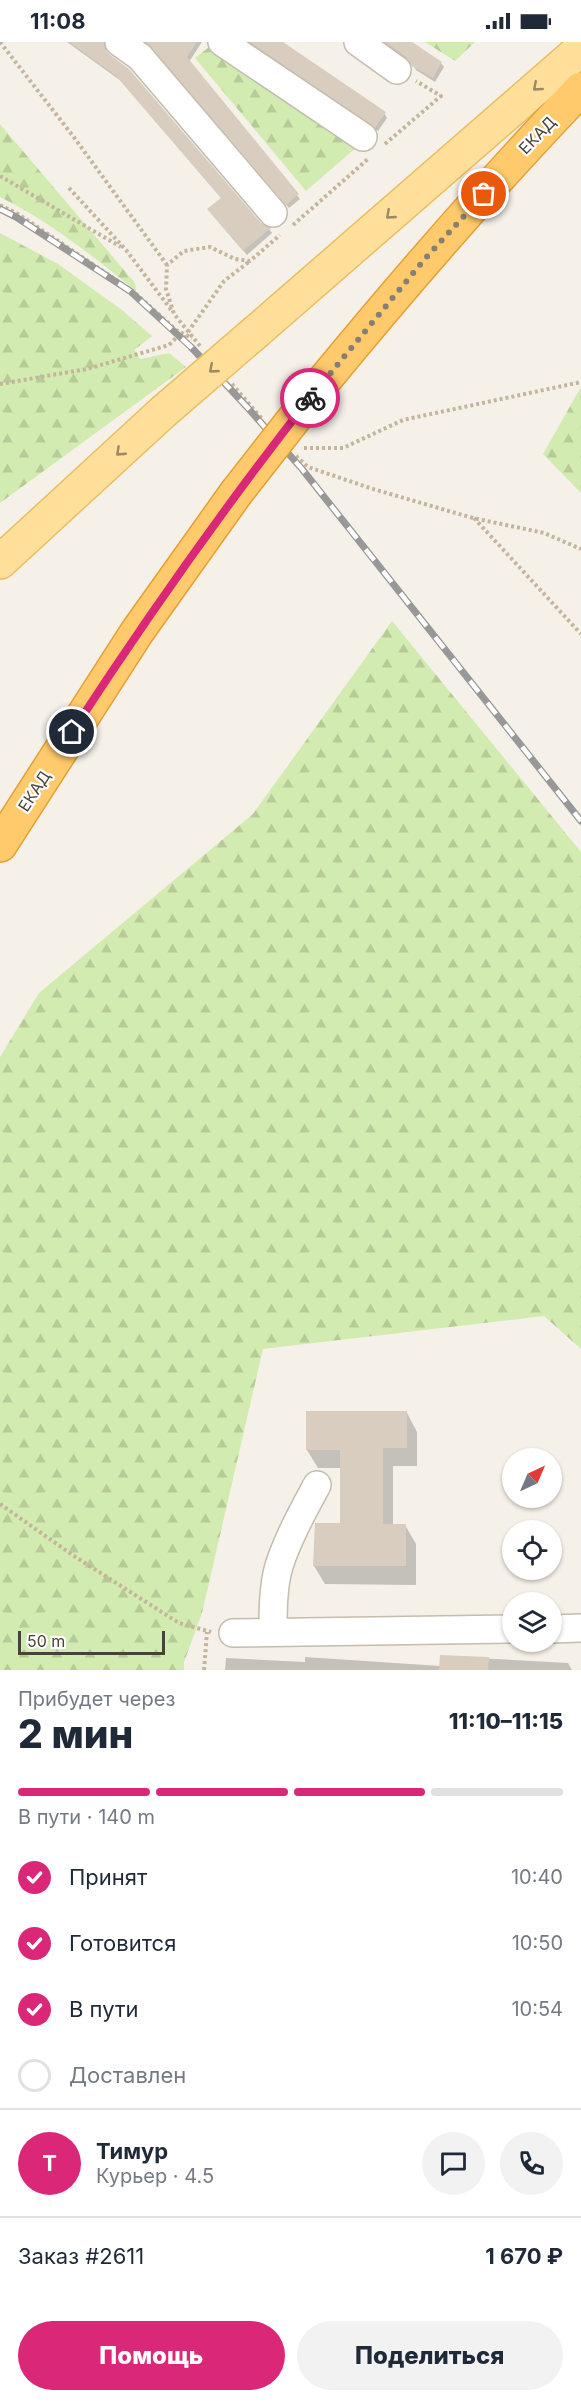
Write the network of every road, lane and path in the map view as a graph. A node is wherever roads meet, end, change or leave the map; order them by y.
1 (0, 42) edge
2 (119, 42) edge
3 (222, 42) edge
4 (358, 42) edge
5 (581, 49) edge
6 (397, 70) dead end
7 (581, 89) edge
8 (363, 137) dead end
9 (0, 177) edge
10 (69, 188) dead end
11 (0, 205) edge
12 (273, 213) dead end
13 (126, 250) junction
14 (250, 261) dead end
15 (167, 266) dead end
16 (174, 314) dead end
17 (188, 332) dead end
18 (581, 382) edge
19 (0, 384) edge
20 (295, 447) dead end
21 (473, 518) dead end
22 (0, 562) edge
23 (581, 634) edge
24 (0, 845) edge
25 (317, 1485) dead end
26 (0, 1504) edge
27 (581, 1628) edge
28 (502, 1629) edge
29 (562, 1629) edge
30 (220, 1632) junction
31 (273, 1632) junction
32 (204, 1670) edge

1 - 15 path
2 - 12 street
3 - 8 street
4 - 6 street
5 -> 22 main road, bridge
7 - 24 highway, ЕКАД, bridge
9 - 13 path
10 - 13 path
11 - 19 path
13 - 16 path
14 - 17 path
18 - 20 path
21 - 23 path
25 - 31 street
26 - 30 path
27 - 29 street
28 - 31 street
30 - 31 street
30 - 32 path

